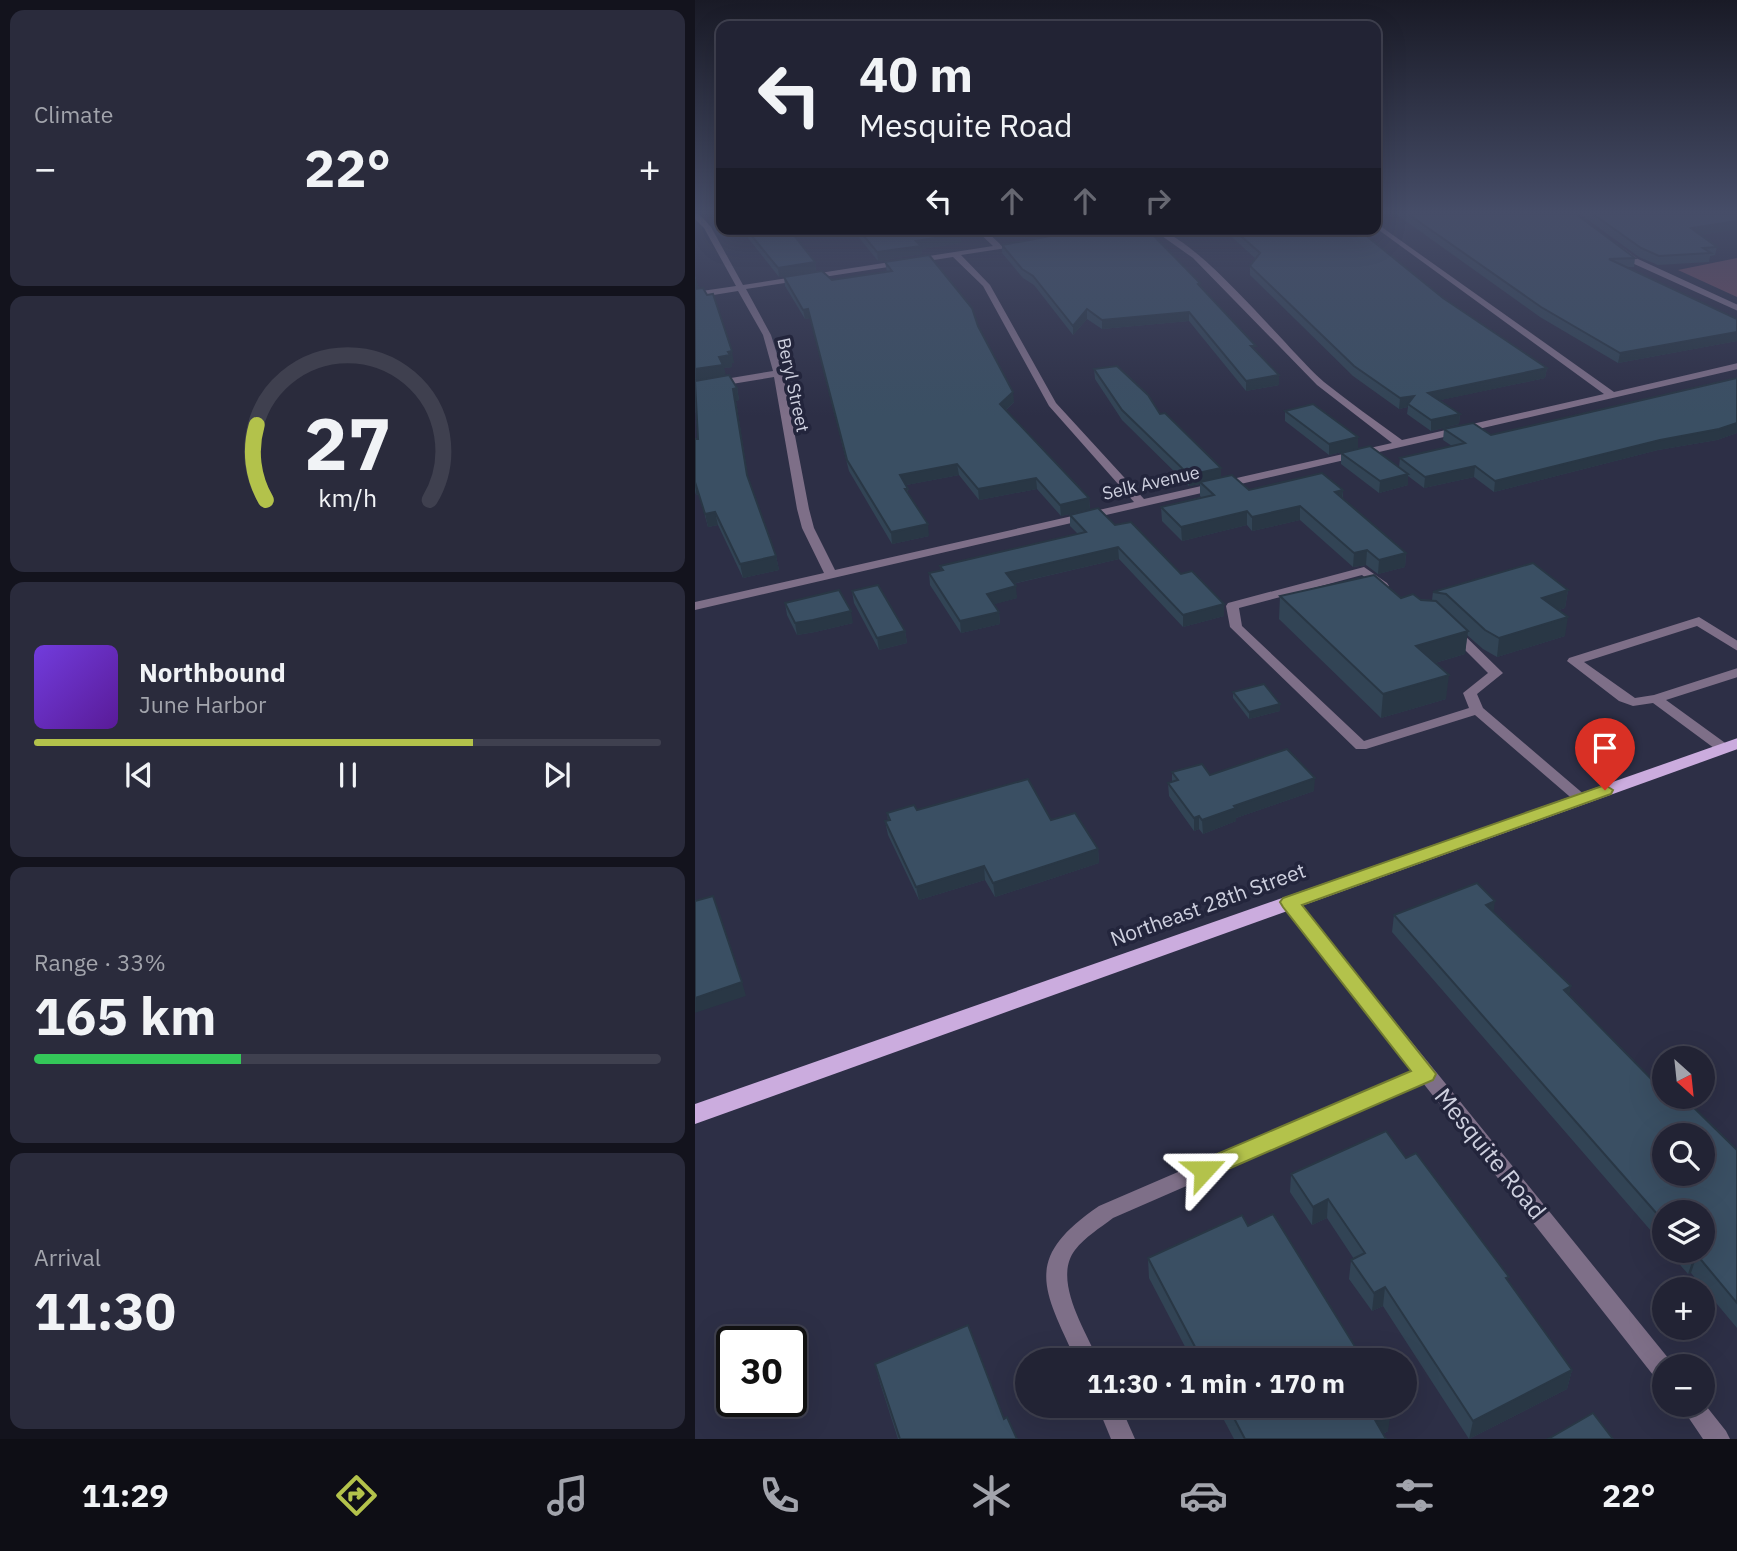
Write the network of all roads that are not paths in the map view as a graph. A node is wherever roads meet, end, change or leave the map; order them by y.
1 (739, 281) edge
2 (782, 281) edge
3 (982, 281) edge
4 (1221, 281) edge
5 (1454, 281) edge
6 (1678, 281) edge
7 (743, 287) junction
8 (695, 295) edge
9 (1737, 309) edge
10 (1737, 366) edge
11 (778, 373) junction
12 (695, 387) edge
13 (1612, 395) junction
14 (1400, 444) junction
15 (1141, 503) junction
16 (831, 575) junction
17 (1394, 594) edge
18 (695, 606) edge
19 (1438, 617) edge
20 (1737, 647) edge
21 (1737, 672) edge
22 (1656, 699) junction
23 (1477, 710) junction
24 (1730, 745) edge
25 (1581, 799) junction
26 (1289, 902) junction
27 (1425, 1074) junction
28 (695, 1114) edge
29 (1081, 1348) edge
30 (1652, 1356) edge
31 (1701, 1417) edge
32 (1114, 1418) edge
33 (1123, 1439) edge
34 (1718, 1439) edge

1 - 7 street, Beryl Street
2 - 7 street
3 - 15 street
4 - 14 street
5 - 13 street
6 - 9 street
7 - 8 street
7 - 11 street, Beryl Street
10 - 13 street, Selk Avenue
11 - 12 street
11 - 16 street, Beryl Street
13 - 14 street, Selk Avenue
14 - 15 street, Selk Avenue
15 - 16 street, Selk Avenue
16 - 18 street, Selk Avenue
17 - 23 street
19 - 23 street
20 - 22 street
21 - 22 street
22 - 24 street
23 - 25 street
24 - 25 main road, Northeast 28th Street
25 - 26 main road, Northeast 28th Street
26 - 27 street, Mesquite Road
26 - 28 main road, Northeast 28th Street
27 - 29 street
27 - 30 street, Mesquite Road
31 - 34 street
32 - 33 street

